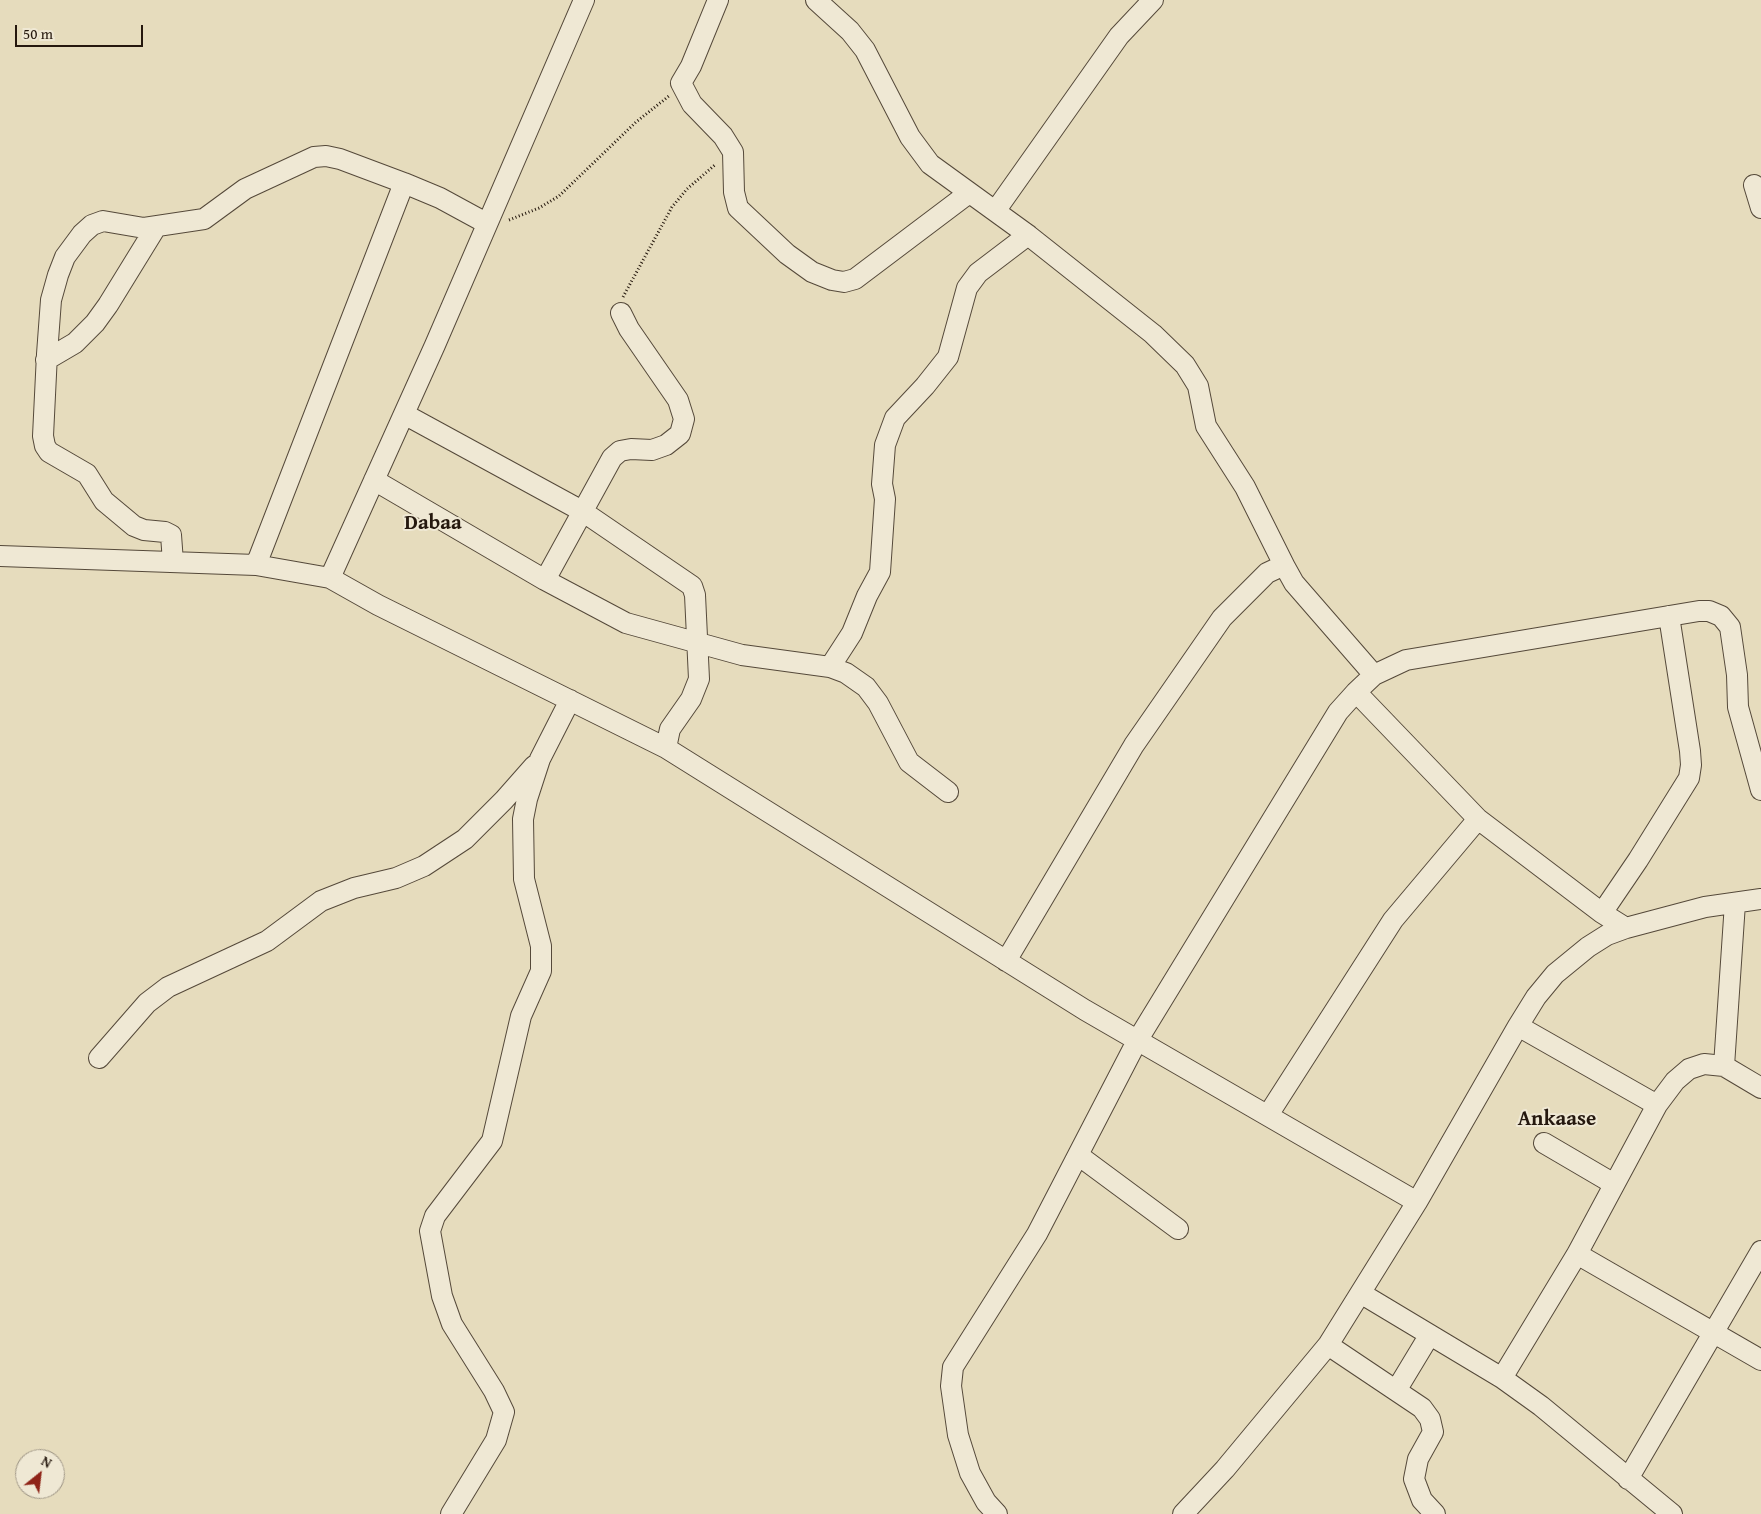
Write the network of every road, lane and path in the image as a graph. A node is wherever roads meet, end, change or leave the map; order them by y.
1 (584, 0) edge
2 (718, 0) edge
3 (816, 0) edge
4 (1153, 0) edge
5 (681, 83) junction
6 (733, 152) junction
7 (404, 183) junction
8 (1754, 185) dead end
9 (969, 192) junction
10 (1761, 208) edge
11 (996, 210) junction
12 (486, 223) junction
13 (156, 227) junction
14 (1028, 235) junction
15 (621, 313) joint
16 (46, 360) junction
17 (404, 414) junction
18 (374, 480) junction
19 (582, 511) junction
20 (0, 556) edge
21 (173, 562) junction
22 (256, 565) junction
23 (1284, 565) junction
24 (330, 578) junction
25 (546, 580) junction
26 (1669, 616) junction
27 (697, 644) junction
28 (830, 668) junction
29 (1374, 675) junction
30 (1356, 692) junction
31 (570, 700) junction
32 (666, 748) junction
33 (540, 759) junction
34 (1761, 790) edge
35 (948, 792) dead end
36 (1478, 819) junction
37 (1761, 900) edge
38 (1735, 903) junction
39 (1602, 913) junction
40 (1626, 928) junction
41 (1006, 961) junction
42 (1518, 1026) junction
43 (1137, 1041) junction
44 (98, 1058) dead end
45 (1724, 1066) junction
46 (1761, 1088) edge
47 (1658, 1105) junction
48 (1268, 1115) junction
49 (1544, 1143) dead end
50 (1078, 1155) junction
51 (1614, 1184) junction
52 (1417, 1202) junction
53 (1178, 1229) dead end
54 (1761, 1251) edge
55 (1577, 1254) junction
56 (1362, 1294) junction
57 (1715, 1332) junction
58 (1429, 1336) junction
59 (1328, 1344) junction
60 (1761, 1360) edge
61 (1502, 1378) junction
62 (1397, 1389) junction
63 (1628, 1479) junction
64 (451, 1514) edge
65 (997, 1514) edge
66 (1183, 1514) edge
67 (1435, 1514) edge
68 (1672, 1514) edge

1 - 12 street
2 - 5 street
3 - 9 street
4 - 11 street
5 - 6 street
5 - 12 path
6 - 9 street
6 - 15 path
7 - 12 street
7 - 13 street
7 - 22 street
8 - 10 street
9 - 11 street
11 - 14 street
12 - 17 street
13 - 16 street
13 - 16 street
14 - 23 street
14 - 28 street
15 - 19 street
16 - 21 street
17 - 18 street
17 - 19 street
18 - 24 street
18 - 25 street
19 - 25 street
19 - 27 street
20 - 21 street
21 - 22 street
22 - 24 street
23 - 29 street
23 - 41 street
24 - 31 street
25 - 27 street
26 - 29 street
26 - 34 street
26 - 39 street
27 - 28 street
27 - 32 street
28 - 35 street
29 - 30 street
30 - 36 street
30 - 43 street
31 - 32 street
31 - 33 street
32 - 41 street
33 - 44 street
33 - 64 street
36 - 39 street
36 - 48 street
37 - 38 street
38 - 40 street
38 - 45 street
39 - 40 street
40 - 42 street
41 - 43 street
42 - 47 street
42 - 52 street
43 - 48 street
43 - 50 street
45 - 46 street
45 - 47 street
47 - 51 street
48 - 52 street
49 - 51 street
50 - 53 street
50 - 65 street
51 - 55 street
52 - 56 street
54 - 57 street
55 - 57 street
55 - 61 street
56 - 58 street
56 - 59 street
57 - 60 street
57 - 63 street
58 - 61 street
58 - 62 street
59 - 62 street
59 - 66 street
61 - 63 street
62 - 67 street
63 - 68 street

